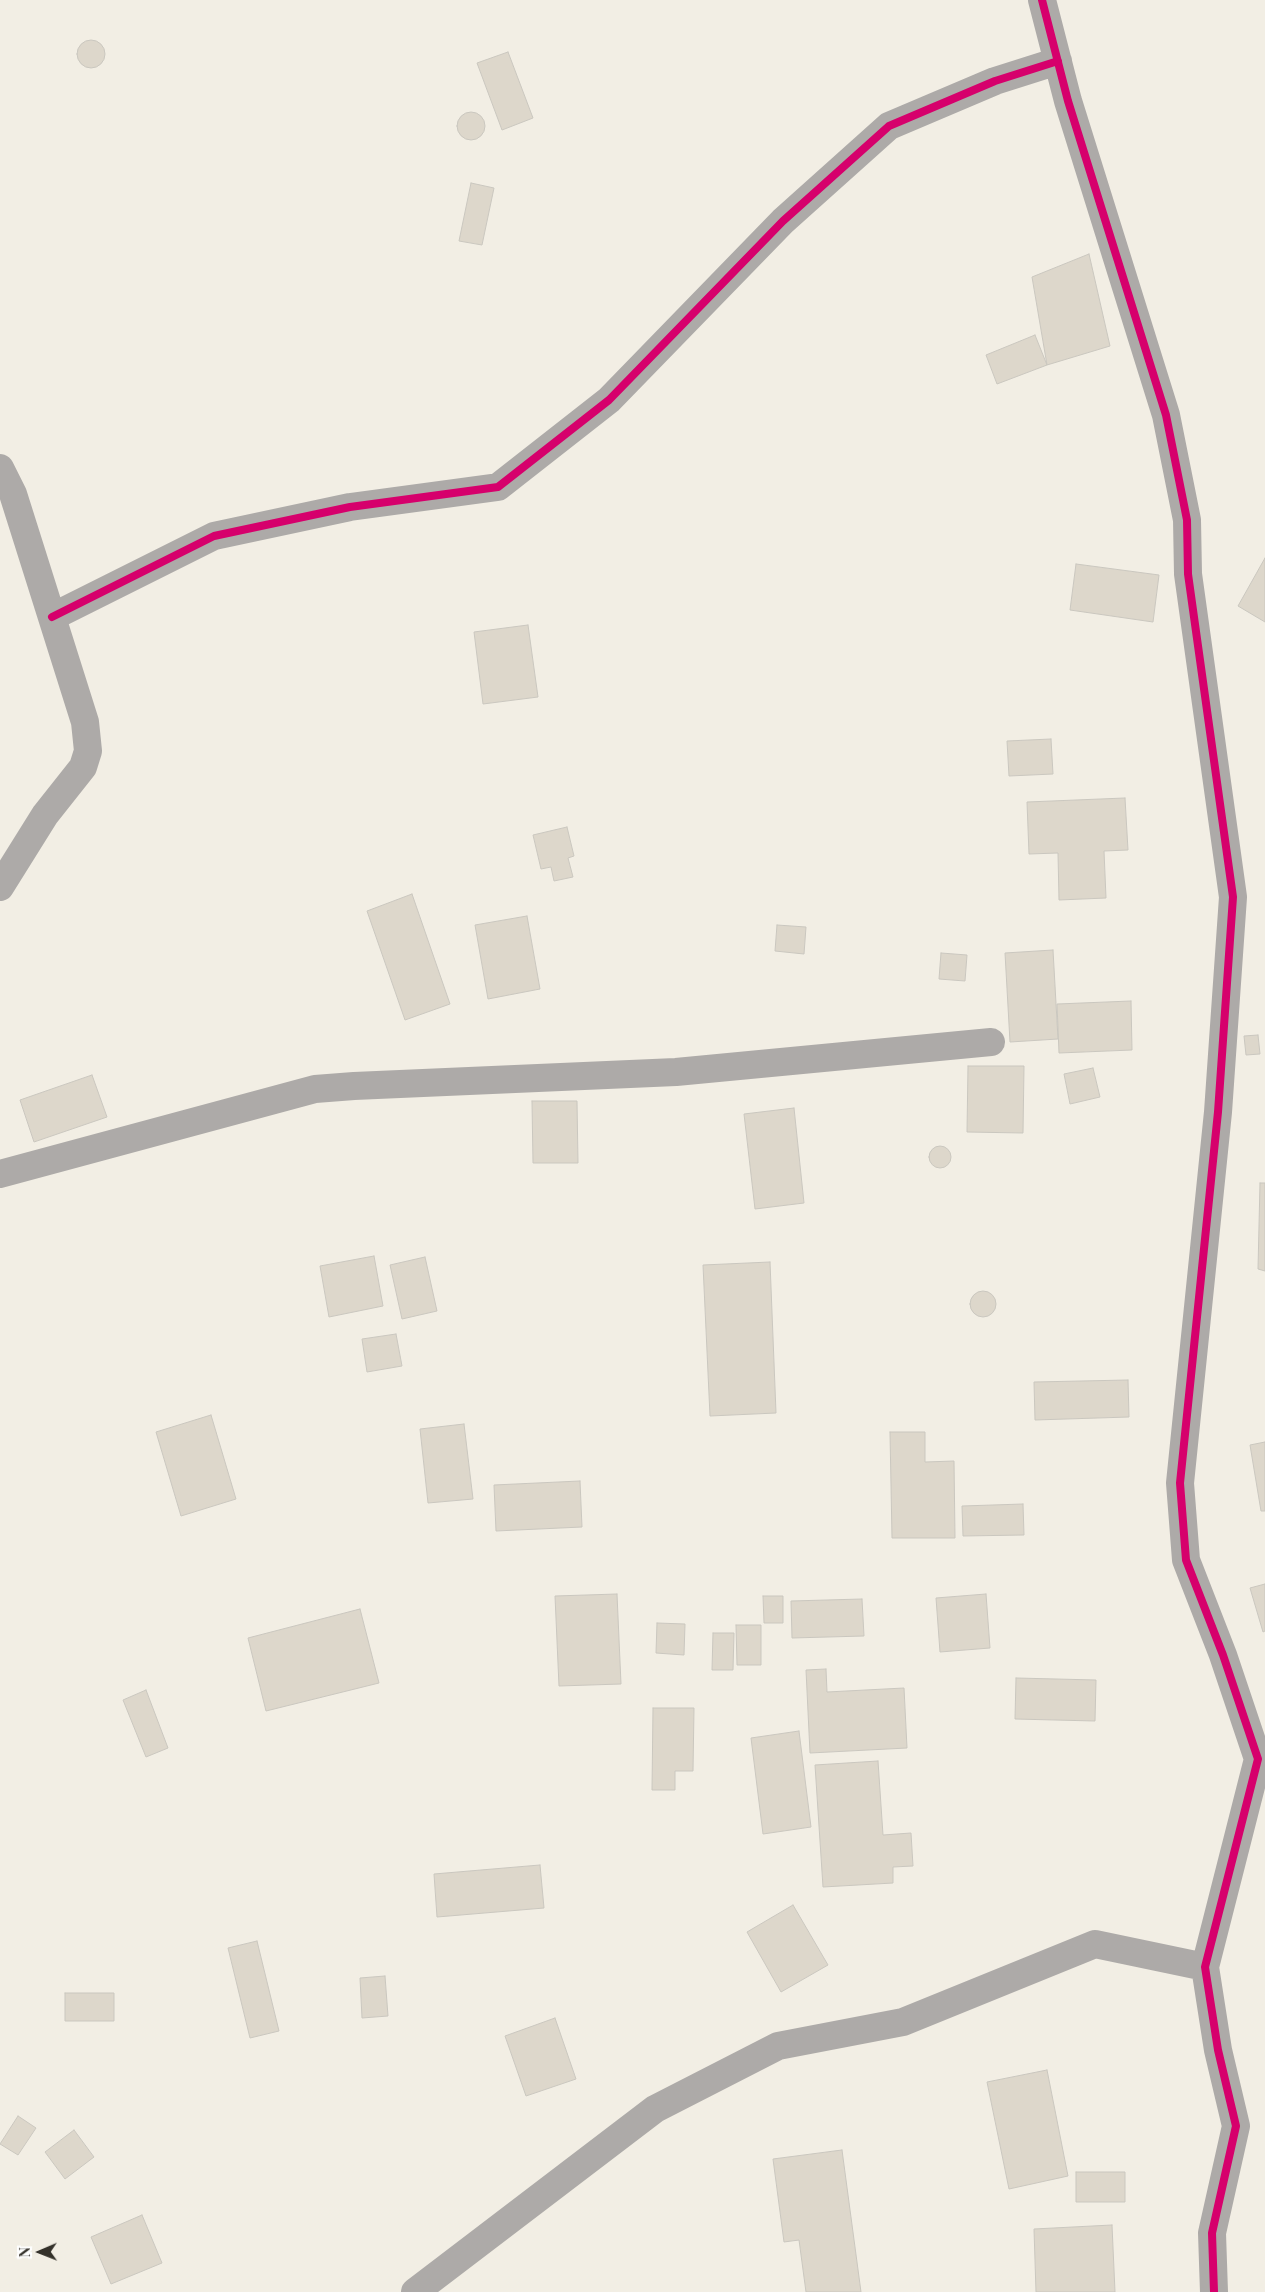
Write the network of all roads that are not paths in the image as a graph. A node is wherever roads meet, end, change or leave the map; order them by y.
1 (1042, 0) edge
2 (1058, 61) junction
3 (0, 468) edge
4 (52, 617) junction
5 (0, 887) edge
6 (991, 1042) dead end
7 (0, 1174) edge
8 (1205, 1967) junction
9 (415, 2292) edge
10 (1214, 2292) edge

1 - 2 street
2 - 4 street
2 - 8 street
3 - 4 street
4 - 5 street
6 - 7 street
8 - 9 street
8 - 10 street

